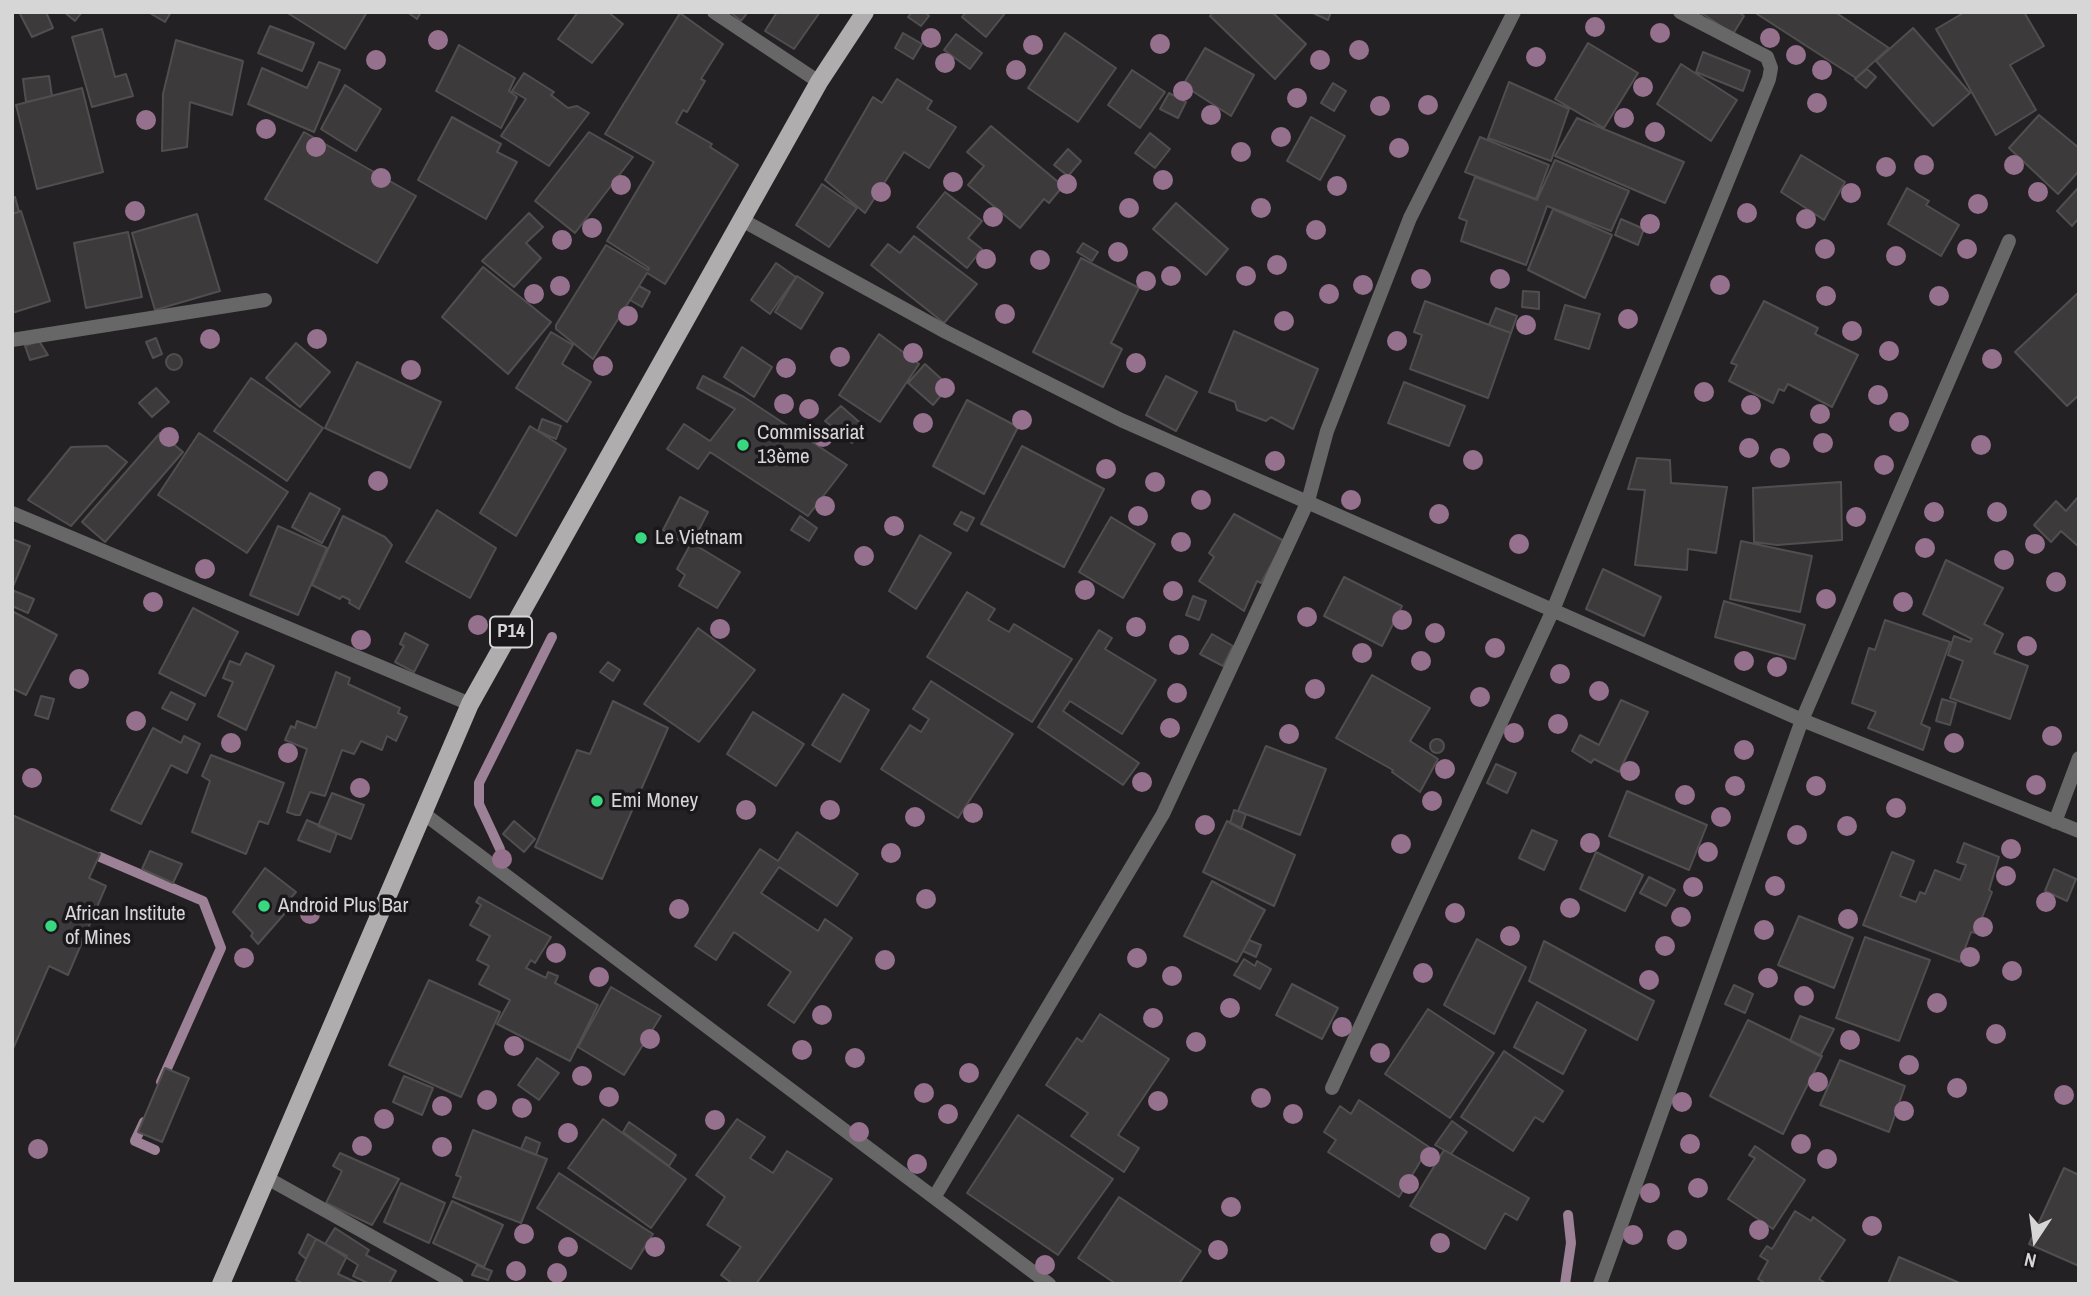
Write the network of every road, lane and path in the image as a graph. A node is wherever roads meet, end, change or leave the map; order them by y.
1 (715, 12) edge
2 (865, 12) edge
3 (1514, 12) edge
4 (1680, 12) edge
5 (819, 82) junction
6 (742, 220) junction
7 (2009, 241) dead end
8 (265, 300) dead end
9 (12, 340) edge
10 (1308, 501) junction
11 (12, 513) edge
12 (1553, 610) junction
13 (470, 704) junction
14 (1802, 720) junction
15 (2079, 758) edge
16 (423, 813) junction
17 (2055, 822) junction
18 (2079, 831) edge
19 (1332, 1088) dead end
20 (267, 1178) junction
21 (935, 1196) junction
22 (221, 1284) edge
23 (457, 1284) edge
24 (1049, 1284) edge
25 (1600, 1284) edge

1 - 5 street
2 - 5 main road, P14
3 - 10 street
4 - 12 street
5 - 6 main road, P14
6 - 10 street
6 - 13 main road, P14
7 - 14 street
8 - 9 street
10 - 12 street
10 - 21 street
11 - 13 street
12 - 14 street
12 - 19 street
13 - 16 main road, P14
14 - 17 street
14 - 25 street
15 - 17 street
16 - 20 main road, P14
16 - 21 street
17 - 18 street
20 - 22 main road, P14
20 - 23 street
21 - 24 street

